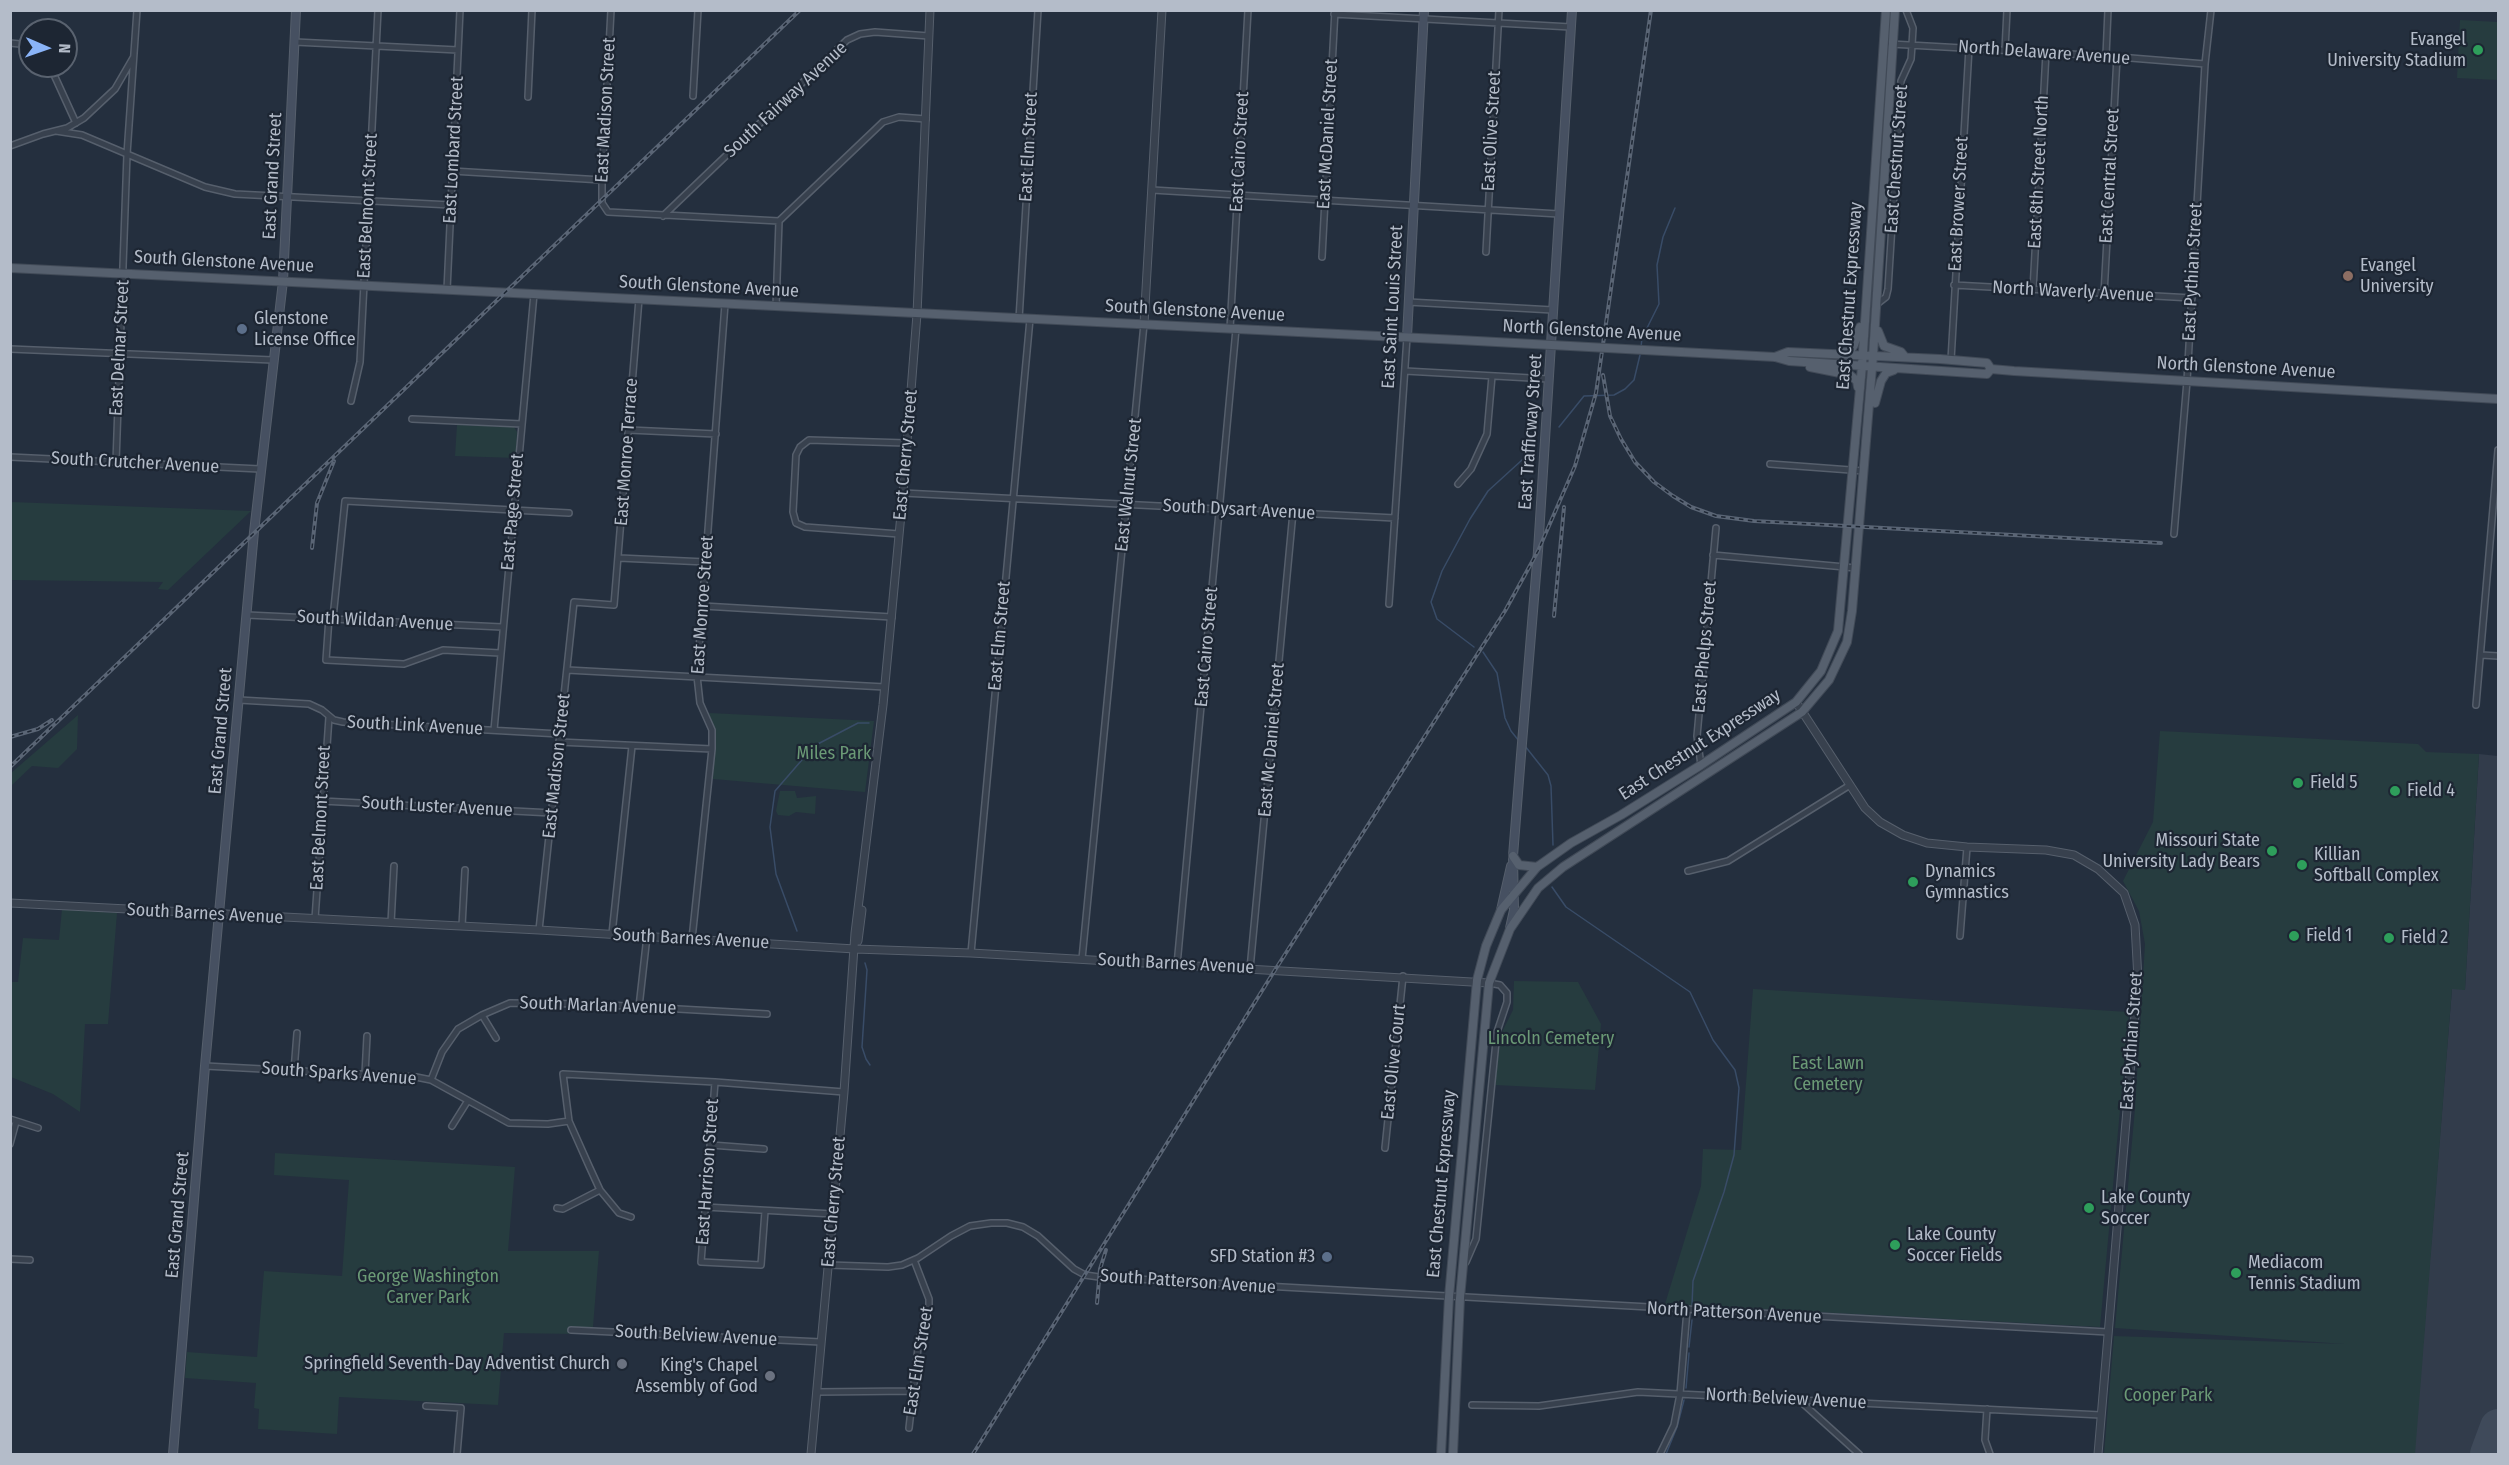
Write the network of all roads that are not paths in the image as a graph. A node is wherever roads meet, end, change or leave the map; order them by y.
1 (137, 10) edge
2 (296, 10) edge
3 (378, 10) edge
4 (460, 10) edge
5 (532, 10) edge
6 (611, 10) edge
7 (698, 10) edge
8 (930, 10) edge
9 (1038, 10) edge
10 (1162, 10) edge
11 (1248, 10) edge
12 (1499, 10) edge
13 (1572, 10) edge
14 (1886, 10) edge
15 (1895, 10) edge
16 (1906, 10) edge
17 (2007, 10) edge
18 (2108, 10) edge
19 (2211, 10) edge
20 (1335, 12) edge
21 (1424, 14) edge
22 (1498, 23) junction
23 (1571, 27) junction
24 (929, 36) junction
25 (295, 42) junction
26 (1884, 43) junction
27 (1893, 44) junction
28 (376, 45) junction
29 (1912, 45) junction
30 (1969, 48) junction
31 (458, 50) junction
32 (2005, 50) junction
33 (2046, 53) junction
34 (134, 54) junction
35 (2106, 56) junction
36 (2117, 57) junction
37 (2205, 64) junction
38 (55, 78) edge
39 (693, 96) dead end
40 (528, 97) dead end
41 (926, 119) junction
42 (76, 123) junction
43 (56, 131) junction
44 (10, 146) edge
45 (127, 154) junction
46 (453, 171) junction
47 (602, 180) junction
48 (1152, 190) junction
49 (1237, 196) junction
50 (287, 197) junction
51 (1325, 201) junction
52 (368, 202) junction
53 (1414, 205) junction
54 (451, 206) junction
55 (1488, 209) junction
56 (1560, 214) junction
57 (663, 216) junction
58 (779, 221) junction
59 (1870, 241) junction
60 (1486, 252) dead end
61 (1322, 257) dead end
62 (10, 268) edge
63 (124, 273) junction
64 (283, 281) junction
65 (1954, 285) junction
66 (364, 286) junction
67 (447, 290) junction
68 (2032, 290) junction
69 (534, 294) junction
70 (2104, 294) junction
71 (2192, 298) junction
72 (639, 299) junction
73 (1408, 302) junction
74 (725, 304) junction
75 (1876, 304) junction
76 (776, 307) junction
77 (1553, 310) junction
78 (917, 314) junction
79 (1876, 316) junction
80 (1019, 319) junction
81 (1030, 319) junction
82 (1144, 324) junction
83 (1233, 329) junction
84 (1407, 337) junction
85 (10, 349) edge
86 (121, 354) junction
87 (1836, 354) junction
88 (1862, 356) junction
89 (1873, 356) junction
90 (1775, 357) junction
91 (1906, 358) junction
92 (273, 360) junction
93 (1951, 360) junction
94 (1789, 361) junction
95 (1862, 366) junction
96 (1872, 367) junction
97 (1899, 369) junction
98 (1991, 369) junction
99 (1405, 371) junction
100 (1492, 376) junction
101 (1549, 379) junction
102 (2187, 381) junction
103 (1859, 393) junction
104 (2499, 399) edge
105 (351, 400) dead end
106 (412, 418) dead end
107 (522, 424) junction
108 (630, 430) junction
109 (716, 434) junction
110 (906, 443) junction
111 (2499, 450) edge
112 (10, 457) edge
113 (116, 462) junction
114 (1770, 464) dead end
115 (260, 469) junction
116 (1853, 470) junction
117 (1864, 471) junction
118 (1458, 484) dead end
119 (903, 493) junction
120 (1012, 498) junction
121 (1127, 504) junction
122 (1221, 509) junction
123 (514, 510) junction
124 (1293, 512) junction
125 (569, 513) dead end
126 (2496, 515) edge
127 (1395, 518) junction
128 (1716, 528) dead end
129 (899, 534) junction
130 (2174, 534) dead end
131 (1713, 555) junction
132 (619, 558) junction
133 (706, 562) junction
134 (1845, 567) junction
135 (1856, 568) junction
136 (574, 602) joint
137 (1389, 604) dead end
138 (703, 606) junction
139 (247, 615) junction
140 (892, 617) junction
141 (331, 618) junction
142 (502, 627) junction
143 (500, 653) junction
144 (2481, 655) junction
145 (2499, 656) edge
146 (567, 670) junction
147 (697, 676) junction
148 (885, 687) junction
149 (239, 700) junction
150 (1796, 702) junction
151 (2476, 705) dead end
152 (1802, 712) junction
153 (329, 717) junction
154 (494, 730) junction
155 (560, 734) junction
156 (559, 742) junction
157 (632, 746) junction
158 (712, 749) junction
159 (1701, 765) junction
160 (1850, 785) junction
161 (322, 801) junction
162 (552, 813) junction
163 (1967, 847) junction
164 (1513, 856) junction
165 (394, 866) dead end
166 (1537, 867) junction
167 (465, 870) dead end
168 (1688, 871) dead end
169 (1514, 894) junction
170 (10, 903) edge
171 (1501, 910) junction
172 (219, 915) junction
173 (315, 919) junction
174 (391, 922) junction
175 (462, 926) junction
176 (1510, 929) junction
177 (539, 930) junction
178 (612, 934) junction
179 (647, 936) junction
180 (1959, 936) dead end
181 (692, 939) junction
182 (855, 949) junction
183 (971, 952) junction
184 (1082, 959) junction
185 (1177, 965) junction
186 (1250, 969) junction
187 (1403, 976) junction
188 (1477, 980) junction
189 (1489, 983) junction
190 (639, 1007) junction
191 (767, 1014) dead end
192 (482, 1015) junction
193 (297, 1033) dead end
194 (367, 1036) dead end
195 (496, 1038) dead end
196 (205, 1066) junction
197 (294, 1071) junction
198 (365, 1074) junction
199 (431, 1080) junction
200 (715, 1082) junction
201 (844, 1092) junction
202 (467, 1102) junction
203 (13, 1120) edge
204 (569, 1121) junction
205 (452, 1126) dead end
206 (38, 1128) dead end
207 (10, 1144) edge
208 (711, 1145) junction
209 (1385, 1148) dead end
210 (764, 1149) dead end
211 (600, 1190) junction
212 (705, 1207) junction
213 (558, 1208) dead end
214 (765, 1211) junction
215 (833, 1214) junction
216 (631, 1216) dead end
217 (10, 1259) edge
218 (30, 1260) dead end
219 (914, 1260) junction
220 (829, 1265) junction
221 (1463, 1269) junction
222 (1359, 1293) joint
223 (1449, 1297) junction
224 (1460, 1298) junction
225 (1687, 1310) junction
226 (571, 1330) dead end
227 (2108, 1332) junction
228 (821, 1342) junction
229 (912, 1391) junction
230 (817, 1392) junction
231 (1680, 1394) junction
232 (1799, 1400) junction
233 (1472, 1405) dead end
234 (426, 1406) dead end
235 (1987, 1409) junction
236 (2101, 1415) junction
237 (909, 1428) dead end
238 (173, 1455) edge
239 (457, 1455) edge
240 (811, 1455) edge
241 (1441, 1455) edge
242 (1453, 1455) edge
243 (1660, 1455) edge
244 (1859, 1455) edge
245 (1990, 1455) edge
246 (2098, 1455) edge

1 - 34 street, East Delmar Street
2 - 25 main road, East Grand Street
3 - 28 street, East Belmont Street
4 - 31 street, East Lombard Street
5 - 40 street
6 - 47 street, East Madison Street
7 - 39 street
8 - 24 street, East Cherry Street
9 - 80 street, East Elm Street
10 - 48 street, East Walnut Street
11 - 49 street, East Cairo Street
12 - 22 street, East Olive Street
13 - 23 main road, East Trafficway Street
14 - 26 main road, East Chestnut Expressway
15 - 27 main road, East Chestnut Expressway
16 - 29 street, East Chestnut Street
17 - 32 street
18 - 35 street
19 - 37 street, East Pythian Street
20 - 21 street
20 - 51 street, East McDaniel Street
21 - 22 street
21 - 53 main road, East Saint Louis Street
22 - 23 street
22 - 55 street, East Olive Street
23 - 56 main road, East Trafficway Street
24 - 41 street, East Cherry Street
24 - 57 street, South Fairway Avenue
25 - 28 street
25 - 50 main road, East Grand Street
26 - 27 street, North Delaware Avenue
26 - 59 main road, East Chestnut Expressway
27 - 29 street, North Delaware Avenue
27 - 75 main road, East Chestnut Expressway
28 - 31 street
28 - 52 street, East Belmont Street
29 - 30 street, North Delaware Avenue
29 - 75 street, East Chestnut Street
30 - 32 street, North Delaware Avenue
30 - 65 street, East Brower Street
31 - 46 street, East Lombard Street
32 - 33 street, North Delaware Avenue
33 - 35 street, North Delaware Avenue
33 - 68 street, East 8th Street North
34 - 42 street, East Delmar Street
34 - 45 street, East Delmar Street
35 - 36 street, North Delaware Avenue
36 - 37 street, North Delaware Avenue
36 - 70 street, East Central Street
37 - 71 street, East Pythian Street
38 - 42 street
41 - 58 street
41 - 78 street, East Cherry Street
42 - 43 street, East Delmar Street
43 - 44 street, East Delmar Street
43 - 45 street
45 - 50 street
45 - 63 street, East Delmar Street
46 - 47 street
46 - 54 street, East Lombard Street
47 - 57 street, East Madison Street
48 - 49 street
48 - 82 street, East Walnut Street
49 - 51 street
49 - 83 street, East Cairo Street
50 - 52 street
50 - 64 main road, East Grand Street
51 - 53 street
51 - 61 street, East McDaniel Street
52 - 54 street
52 - 66 street, East Belmont Street
53 - 55 street
53 - 73 main road, East Saint Louis Street
54 - 67 street, East Lombard Street
55 - 56 street
55 - 60 street, East Olive Street
56 - 77 main road, East Trafficway Street
57 - 58 street
58 - 76 street
59 - 87 main road
59 - 88 main road, East Chestnut Expressway
62 - 63 main road, South Glenstone Avenue
63 - 64 main road, South Glenstone Avenue
63 - 86 street, East Delmar Street
64 - 66 main road, South Glenstone Avenue
64 - 92 main road, East Grand Street
65 - 68 street, North Waverly Avenue
65 - 93 street, East Brower Street
66 - 67 main road, South Glenstone Avenue
66 - 105 street, East Belmont Street
67 - 69 main road, South Glenstone Avenue
68 - 70 street, North Waverly Avenue
69 - 72 main road, South Glenstone Avenue
69 - 107 street, East Page Street
70 - 71 street, North Waverly Avenue
71 - 102 street, East Pythian Street
72 - 74 main road, South Glenstone Avenue
72 - 108 street, East Monroe Terrace
73 - 77 street
73 - 84 main road, East Saint Louis Street
74 - 76 main road, South Glenstone Avenue
74 - 109 street, East Monroe Street
75 - 79 main road, East Chestnut Expressway
76 - 78 main road, South Glenstone Avenue
77 - 101 main road, East Trafficway Street
78 - 80 main road, South Glenstone Avenue
78 - 110 street, East Cherry Street
79 - 89 main road, East Chestnut Expressway
79 - 91 main road
80 - 81 main road, South Glenstone Avenue
81 - 82 main road, South Glenstone Avenue
81 - 120 street, East Elm Street
82 - 83 main road, South Glenstone Avenue
82 - 121 street, East Walnut Street
83 - 84 main road, South Glenstone Avenue
83 - 122 street, East Cairo Street
84 - 90 main road, North Glenstone Avenue, bridge
84 - 99 street, East Saint Louis Street
85 - 86 street
86 - 92 street
86 - 113 street, East Delmar Street
87 - 88 main road, North Glenstone Avenue
87 - 90 main road, North Glenstone Avenue
88 - 89 main road, North Glenstone Avenue
88 - 95 main road, East Chestnut Expressway
89 - 91 main road, North Glenstone Avenue
89 - 96 main road, East Chestnut Expressway
90 - 94 main road, North Glenstone Avenue
91 - 93 main road, North Glenstone Avenue
92 - 115 main road, East Grand Street
93 - 98 main road, North Glenstone Avenue
94 - 95 main road, North Glenstone Avenue
94 - 103 main road
95 - 96 main road, North Glenstone Avenue
95 - 103 main road, East Chestnut Expressway
96 - 97 main road, North Glenstone Avenue
96 - 117 main road, East Chestnut Expressway
97 - 98 main road, North Glenstone Avenue
97 - 117 main road
98 - 102 main road, North Glenstone Avenue
99 - 100 street
99 - 127 street, East Saint Louis Street
100 - 101 street
100 - 118 street
101 - 164 main road, East Trafficway Street
102 - 104 main road, North Glenstone Avenue
102 - 130 street, East Pythian Street
103 - 116 main road, East Chestnut Expressway
106 - 107 street
107 - 123 street, East Page Street
108 - 109 street
108 - 132 street, East Monroe Terrace
109 - 133 street, East Monroe Street
110 - 119 street, East Cherry Street
110 - 129 street
111 - 126 street
112 - 113 street, South Crutcher Avenue
113 - 115 street, South Crutcher Avenue
114 - 116 street
115 - 139 main road, East Grand Street
116 - 117 street
116 - 134 main road, East Chestnut Expressway
117 - 135 main road, East Chestnut Expressway
119 - 120 street, South Dysart Avenue
119 - 129 street, East Cherry Street
120 - 121 street, South Dysart Avenue
120 - 183 street, East Elm Street
121 - 122 street, South Dysart Avenue
121 - 184 street, East Walnut Street
122 - 124 street, South Dysart Avenue
122 - 185 street, East Cairo Street
123 - 125 street
123 - 141 street
123 - 142 street, East Page Street
124 - 127 street, South Dysart Avenue
124 - 186 street, East Mc Daniel Street
126 - 144 street
127 - 137 street, East Saint Louis Street
128 - 131 street, East Phelps Street
129 - 140 street, East Cherry Street
131 - 134 street
131 - 159 street, East Phelps Street
132 - 133 street
132 - 136 street, East Monroe Terrace
133 - 138 street, East Monroe Street
134 - 135 street
134 - 150 main road, East Chestnut Expressway
135 - 152 main road, East Chestnut Expressway
136 - 146 street, East Madison Street
138 - 140 street
138 - 147 street, East Monroe Street
139 - 141 street, South Wildan Avenue
139 - 149 main road, East Grand Street
140 - 148 street, East Cherry Street
141 - 142 street, South Wildan Avenue
141 - 143 street
142 - 143 street, East Page Street
143 - 154 street, East Page Street
144 - 145 street
144 - 151 street
146 - 147 street
146 - 155 street, East Madison Street
147 - 148 street
147 - 158 street, East Monroe Street
148 - 182 street, East Cherry Street
149 - 153 street, South Link Avenue
149 - 172 main road, East Grand Street
150 - 152 street, East Pythian Street
150 - 159 main road, East Chestnut Expressway
152 - 160 street, East Pythian Street
152 - 176 main road, East Chestnut Expressway
153 - 154 street, South Link Avenue
153 - 161 street, East Belmont Street
154 - 155 street, South Link Avenue
155 - 156 street, East Madison Street
156 - 157 street
156 - 162 street, East Madison Street
157 - 158 street
157 - 178 street
158 - 181 street, East Monroe Street
159 - 166 main road, East Chestnut Expressway
160 - 163 street, East Pythian Street
160 - 168 street
161 - 162 street, South Luster Avenue
161 - 173 street, East Belmont Street
162 - 177 street, East Madison Street
163 - 180 street
163 - 227 street, East Pythian Street
164 - 166 main road
164 - 169 main road, East Trafficway Street
164 - 171 main road, East Trafficway Street
165 - 174 street
166 - 169 main road, East Chestnut Expressway
167 - 175 street
169 - 171 main road, East Chestnut Expressway
169 - 176 main road, East Trafficway Street
170 - 172 street, South Barnes Avenue
171 - 188 main road, East Chestnut Expressway
172 - 173 street, South Barnes Avenue
172 - 196 main road, East Grand Street
173 - 174 street, South Barnes Avenue
174 - 175 street, South Barnes Avenue
175 - 177 street, South Barnes Avenue
176 - 189 main road, East Chestnut Expressway
177 - 178 street, South Barnes Avenue
178 - 179 street, South Barnes Avenue
179 - 181 street, South Barnes Avenue
179 - 190 street
181 - 182 street, South Barnes Avenue
182 - 183 street, South Barnes Avenue
182 - 201 street, East Cherry Street
183 - 184 street, South Barnes Avenue
184 - 185 street, South Barnes Avenue
185 - 186 street, South Barnes Avenue
186 - 187 street, South Barnes Avenue
187 - 188 street, South Barnes Avenue
187 - 209 street, East Olive Court
188 - 189 street, South Barnes Avenue
188 - 223 main road, East Chestnut Expressway
189 - 221 main road, East Chestnut Expressway
189 - 221 street
190 - 191 street, South Marlan Avenue
190 - 192 street, South Marlan Avenue
192 - 195 street
192 - 199 street, South Marlan Avenue
193 - 197 street
194 - 198 street
196 - 197 street, South Sparks Avenue
196 - 238 main road, East Grand Street
197 - 198 street, South Sparks Avenue
198 - 199 street, South Sparks Avenue
199 - 202 street, South Sparks Avenue
200 - 201 street
200 - 204 street
200 - 208 street, East Harrison Street
201 - 215 street, East Cherry Street
202 - 204 street, South Sparks Avenue
202 - 205 street
203 - 206 street
203 - 207 street
204 - 211 street
208 - 210 street
208 - 212 street, East Harrison Street
211 - 213 street
211 - 216 street
212 - 214 street
212 - 214 street, East Harrison Street
214 - 215 street
215 - 220 street, East Cherry Street
217 - 218 street
219 - 220 street, South Patterson Avenue
219 - 222 street, South Patterson Avenue
219 - 229 street, East Elm Street
220 - 228 street, East Cherry Street
221 - 224 main road, East Chestnut Expressway
222 - 223 street, North Patterson Avenue
223 - 224 street, North Patterson Avenue
223 - 241 main road, East Chestnut Expressway
224 - 225 street, North Patterson Avenue
224 - 242 main road, East Chestnut Expressway
225 - 227 street, North Patterson Avenue
225 - 231 street
226 - 228 street, South Belview Avenue
227 - 236 street, East Pythian Street
228 - 230 street, East Cherry Street
229 - 230 street
229 - 237 street, East Elm Street
230 - 240 street, East Cherry Street
231 - 232 street, North Belview Avenue
231 - 233 street, North Belview Avenue
231 - 243 street
232 - 235 street, North Belview Avenue
232 - 244 street
234 - 239 street
235 - 236 street, North Belview Avenue
235 - 245 street
236 - 246 street, East Pythian Street

